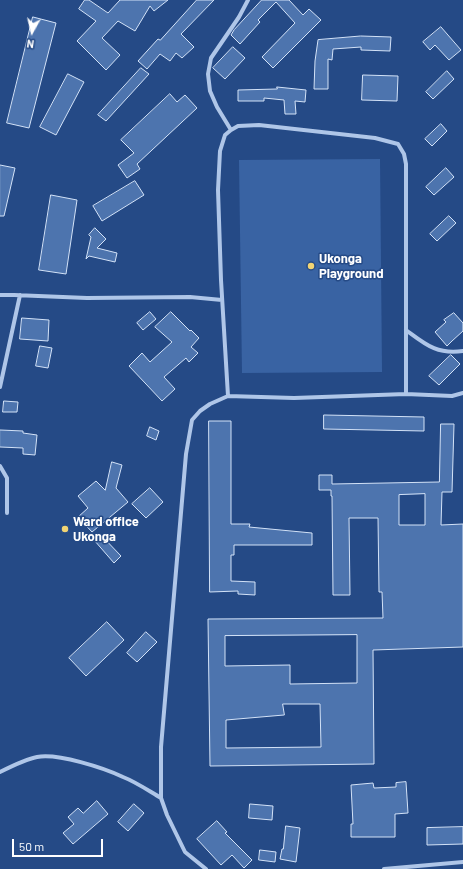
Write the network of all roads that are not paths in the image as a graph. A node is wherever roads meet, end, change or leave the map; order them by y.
1 (248, 0) edge
2 (231, 130) junction
3 (0, 295) edge
4 (20, 295) junction
5 (222, 300) junction
6 (406, 330) junction
7 (463, 351) edge
8 (0, 387) edge
9 (463, 393) edge
10 (406, 394) junction
11 (228, 396) junction
12 (0, 466) edge
13 (7, 513) dead end
14 (0, 772) edge
15 (161, 798) junction
16 (463, 862) edge
17 (206, 869) edge
18 (384, 869) edge

1 - 2 street
2 - 5 street
2 - 6 street
3 - 4 street
4 - 5 street
4 - 8 street
5 - 11 street
6 - 7 street
6 - 10 street
9 - 10 street
10 - 11 street
11 - 15 street
12 - 13 street
14 - 15 street
15 - 17 street
16 - 18 street

